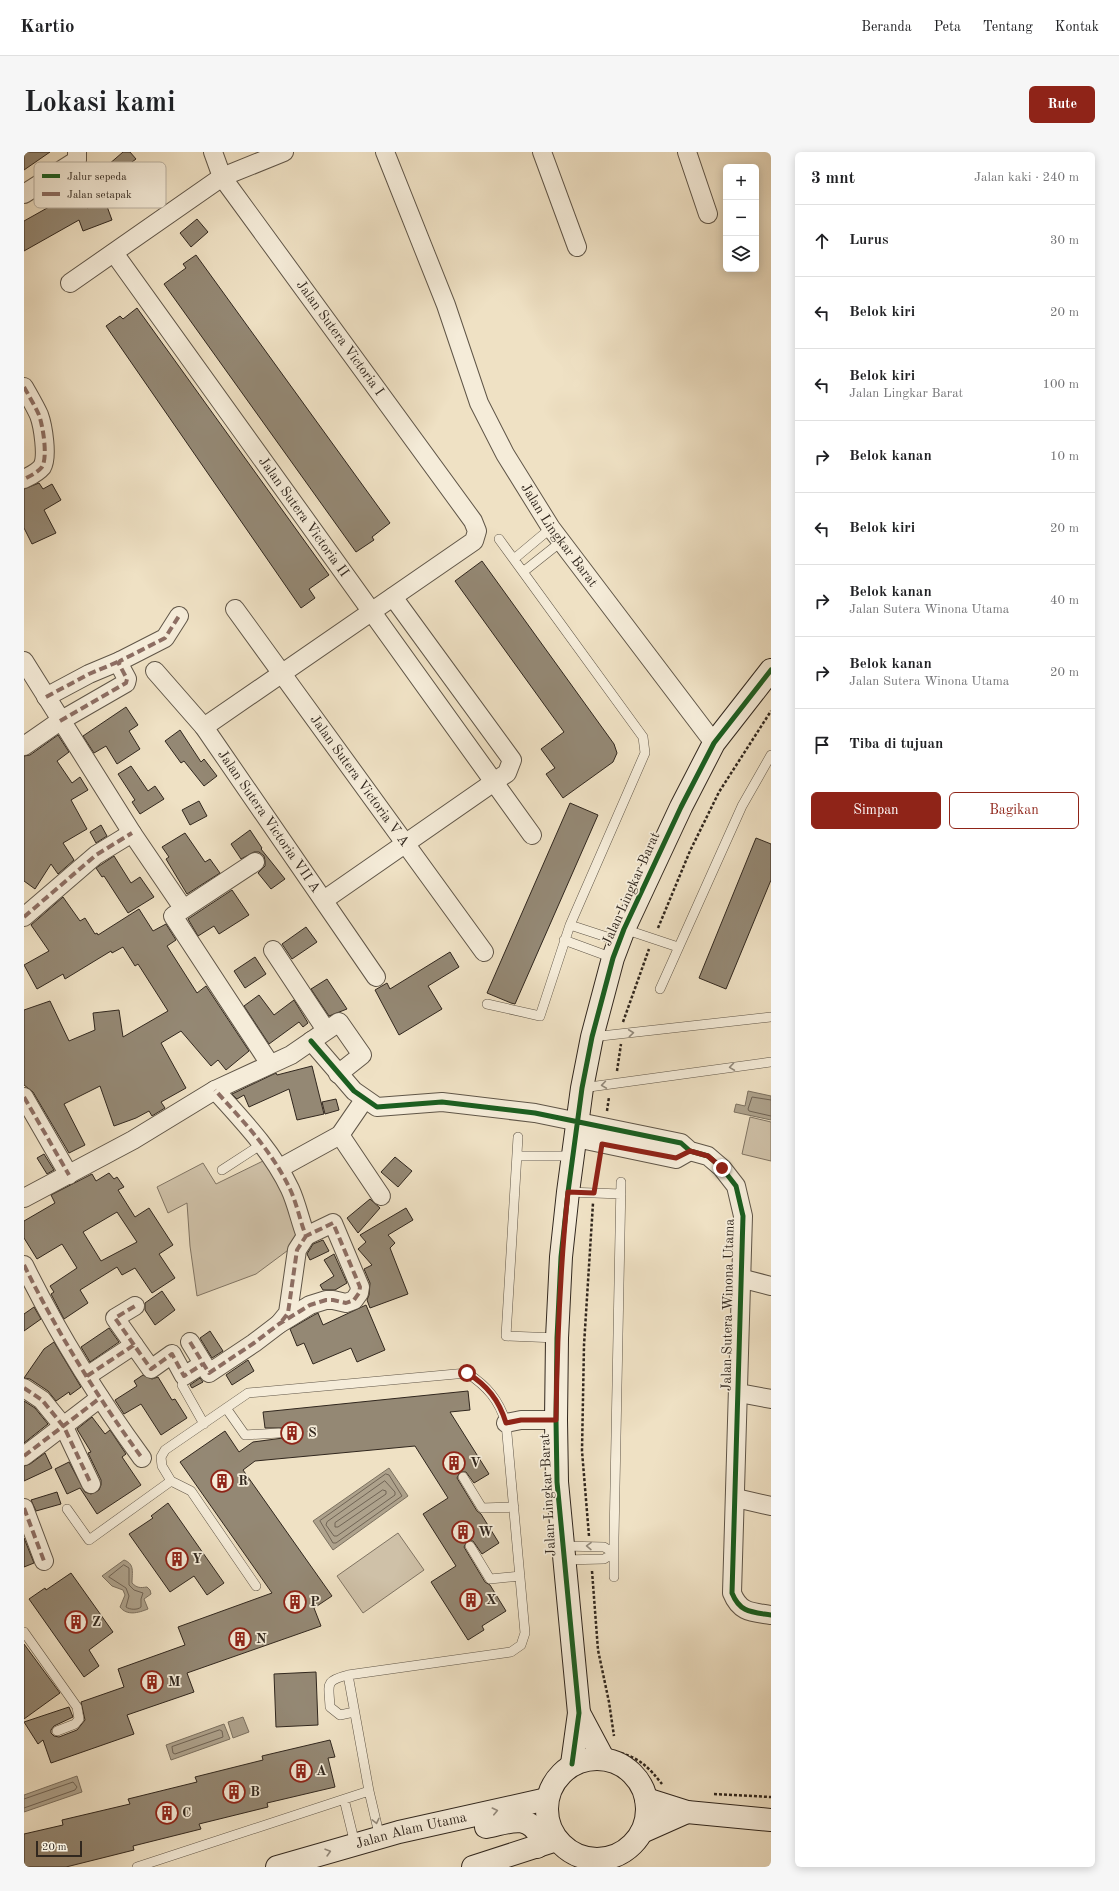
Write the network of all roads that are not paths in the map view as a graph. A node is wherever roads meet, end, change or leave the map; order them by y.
1 (213, 152) edge
2 (284, 152) edge
3 (385, 152) edge
4 (542, 152) edge
5 (77, 156) edge
6 (693, 156) edge
7 (69, 162) edge
8 (222, 177) junction
9 (34, 187) edge
10 (24, 194) edge
11 (708, 214) dead end
12 (576, 247) dead end
13 (114, 253) junction
14 (70, 282) dead end
15 (24, 387) edge
16 (24, 479) edge
17 (557, 535) junction
18 (499, 539) dead end
19 (514, 559) junction
20 (523, 572) junction
21 (393, 597) junction
22 (235, 609) dead end
23 (372, 611) junction
24 (179, 616) dead end
25 (24, 661) edge
26 (120, 661) junction
27 (771, 670) edge
28 (155, 671) dead end
29 (282, 673) junction
30 (46, 697) junction
31 (60, 721) junction
32 (204, 727) junction
33 (714, 743) junction
34 (24, 746) edge
35 (771, 755) edge
36 (494, 782) junction
37 (132, 833) junction
38 (532, 835) dead end
39 (406, 844) junction
40 (254, 862) dead end
41 (324, 900) junction
42 (183, 908) junction
43 (24, 917) edge
44 (570, 925) junction
45 (564, 940) junction
46 (619, 943) junction
47 (678, 947) junction
48 (273, 950) dead end
49 (484, 952) dead end
50 (376, 977) dead end
51 (660, 989) dead end
52 (487, 1004) dead end
53 (771, 1017) edge
54 (326, 1030) junction
55 (592, 1037) junction
56 (311, 1041) junction
57 (771, 1062) edge
58 (270, 1064) junction
59 (338, 1074) junction
60 (582, 1088) junction
61 (215, 1090) junction
62 (24, 1098) edge
63 (364, 1100) junction
64 (340, 1135) junction
65 (518, 1137) dead end
66 (576, 1139) junction
67 (262, 1144) junction
68 (517, 1156) junction
69 (280, 1168) junction
70 (222, 1170) dead end
71 (69, 1175) junction
72 (621, 1182) dead end
73 (568, 1192) junction
74 (621, 1194) junction
75 (381, 1196) dead end
76 (24, 1198) edge
77 (306, 1236) junction
78 (24, 1265) edge
79 (740, 1278) junction
80 (771, 1286) edge
81 (135, 1306) dead end
82 (280, 1324) junction
83 (557, 1338) junction
84 (190, 1342) dead end
85 (134, 1345) junction
86 (203, 1364) junction
87 (87, 1376) junction
88 (182, 1385) dead end
89 (24, 1388) edge
90 (739, 1393) junction
91 (100, 1398) junction
92 (771, 1399) edge
93 (226, 1408) junction
94 (556, 1420) junction
95 (506, 1423) junction
96 (204, 1424) junction
97 (64, 1427) junction
98 (280, 1433) dead end
99 (24, 1456) edge
100 (142, 1458) dead end
101 (463, 1477) dead end
102 (171, 1482) junction
103 (91, 1484) dead end
104 (736, 1498) junction
105 (514, 1506) junction
106 (771, 1506) edge
107 (24, 1508) edge
108 (67, 1509) dead end
109 (470, 1546) dead end
110 (563, 1553) junction
111 (614, 1553) junction
112 (44, 1561) dead end
113 (520, 1576) junction
114 (614, 1577) dead end
115 (256, 1586) dead end
116 (771, 1615) edge
117 (24, 1632) edge
118 (348, 1675) junction
119 (354, 1712) junction
120 (579, 1713) junction
121 (57, 1731) dead end
122 (609, 1755) junction
123 (572, 1764) junction
124 (369, 1791) junction
125 (655, 1794) junction
126 (344, 1799) junction
127 (547, 1799) junction
128 (687, 1812) junction
129 (771, 1820) edge
130 (424, 1826) junction
131 (642, 1832) junction
132 (380, 1838) junction
133 (547, 1843) junction
134 (355, 1844) junction
135 (616, 1861) edge
136 (586, 1862) edge
137 (138, 1867) edge
138 (277, 1867) edge
139 (472, 1867) edge

1 - 8 street, Jalan Sutera Victoria I
2 - 8 street
3 - 17 street, Jalan Lingkar Barat
4 - 12 street
5 - 7 street
6 - 11 street
8 - 13 street
8 - 21 street, Jalan Sutera Victoria I
9 - 10 street
13 - 14 street
13 - 23 street, Jalan Sutera Victoria II
15 - 16 street
17 - 19 lane
17 - 20 lane
17 - 33 street, Jalan Lingkar Barat
18 - 19 lane
19 - 20 lane
20 - 44 lane
21 - 23 street
21 - 36 street
22 - 29 street, Jalan Sutera Victoria V A
23 - 29 street
23 - 36 street, Jalan Sutera Victoria II
24 - 26 street
25 - 30 street
26 - 30 street
26 - 31 street
27 - 33 street, Jalan Lingkar Barat
28 - 32 street, Jalan Sutera Victoria VII A
29 - 32 street
29 - 39 street, Jalan Sutera Victoria V A
30 - 31 street
31 - 34 street
31 - 37 street
32 - 41 street, Jalan Sutera Victoria VII A
33 - 46 street, Jalan Lingkar Barat
35 - 47 lane
36 - 38 street, Jalan Sutera Victoria II
36 - 39 street
37 - 42 street
37 - 43 street
39 - 41 street
39 - 49 street, Jalan Sutera Victoria V A
40 - 42 street
41 - 50 street, Jalan Sutera Victoria VII A
42 - 58 street
44 - 45 lane
44 - 46 lane
45 - 46 lane
45 - 52 lane
46 - 47 lane
46 - 55 street, Jalan Lingkar Barat
47 - 51 lane
48 - 54 street
55 -> 53 lane
54 - 56 street
54 - 59 street
55 - 60 street, Jalan Lingkar Barat
56 - 58 street
56 - 59 street
57 -> 60 lane
58 - 61 street
59 - 63 street
60 - 66 street, Jalan Lingkar Barat
61 - 67 street
61 - 71 street
62 - 71 street
63 - 64 street
63 - 66 street, Jalan Sutera Winona Utama
64 - 69 street
64 - 75 street
65 - 68 lane
66 - 68 lane
66 - 73 street, Jalan Lingkar Barat
66 - 79 street, Jalan Sutera Winona Utama
67 - 69 street
67 - 70 lane
68 - 83 lane
69 - 77 street
71 - 76 street
72 - 74 lane
73 - 74 lane
73 - 83 street, Jalan Lingkar Barat
74 - 111 lane
77 - 82 street
77 - 82 street
78 - 87 street
79 - 80 street
79 - 90 street, Jalan Sutera Winona Utama
81 - 85 street
82 - 86 street
83 - 94 street, Jalan Lingkar Barat
84 - 86 street
85 - 86 street
85 - 87 street
87 - 91 street
88 - 96 lane
89 - 97 street
90 - 92 street
90 - 104 street, Jalan Sutera Winona Utama
91 - 97 street
91 - 100 street
93 - 95 lane
93 - 96 lane
93 - 98 lane
94 - 95 street
94 - 110 street, Jalan Lingkar Barat
95 - 105 lane
96 - 102 lane
97 - 99 street
97 - 103 street
101 - 105 lane
102 - 108 lane
102 - 115 lane
104 - 106 street
104 - 116 street, Jalan Sutera Winona Utama
105 - 113 lane
107 - 112 street
109 - 113 lane
110 - 111 lane
111 -> 110 lane
110 - 120 street, Jalan Lingkar Barat
111 - 114 lane
113 - 118 lane
117 - 121 lane
118 - 119 lane
118 - 119 lane
119 - 124 lane
120 - 122 street, Jalan Lingkar Barat
120 - 123 street, Jalan Lingkar Barat
122 - 123 street
122 - 125 street
123 - 127 street
124 - 126 lane
124 -> 132 lane
125 - 128 street
125 - 131 street
126 - 134 lane
126 - 137 lane
130 -> 127 street, Jalan Alam Utama
127 - 133 street
128 - 129 street
128 - 131 street
130 - 132 street, Jalan Alam Utama
130 - 133 street
131 - 135 street
132 - 134 street, Jalan Alam Utama
133 - 136 street
133 - 139 street
138 -> 134 street, Jalan Alam Utama
135 - 136 street

